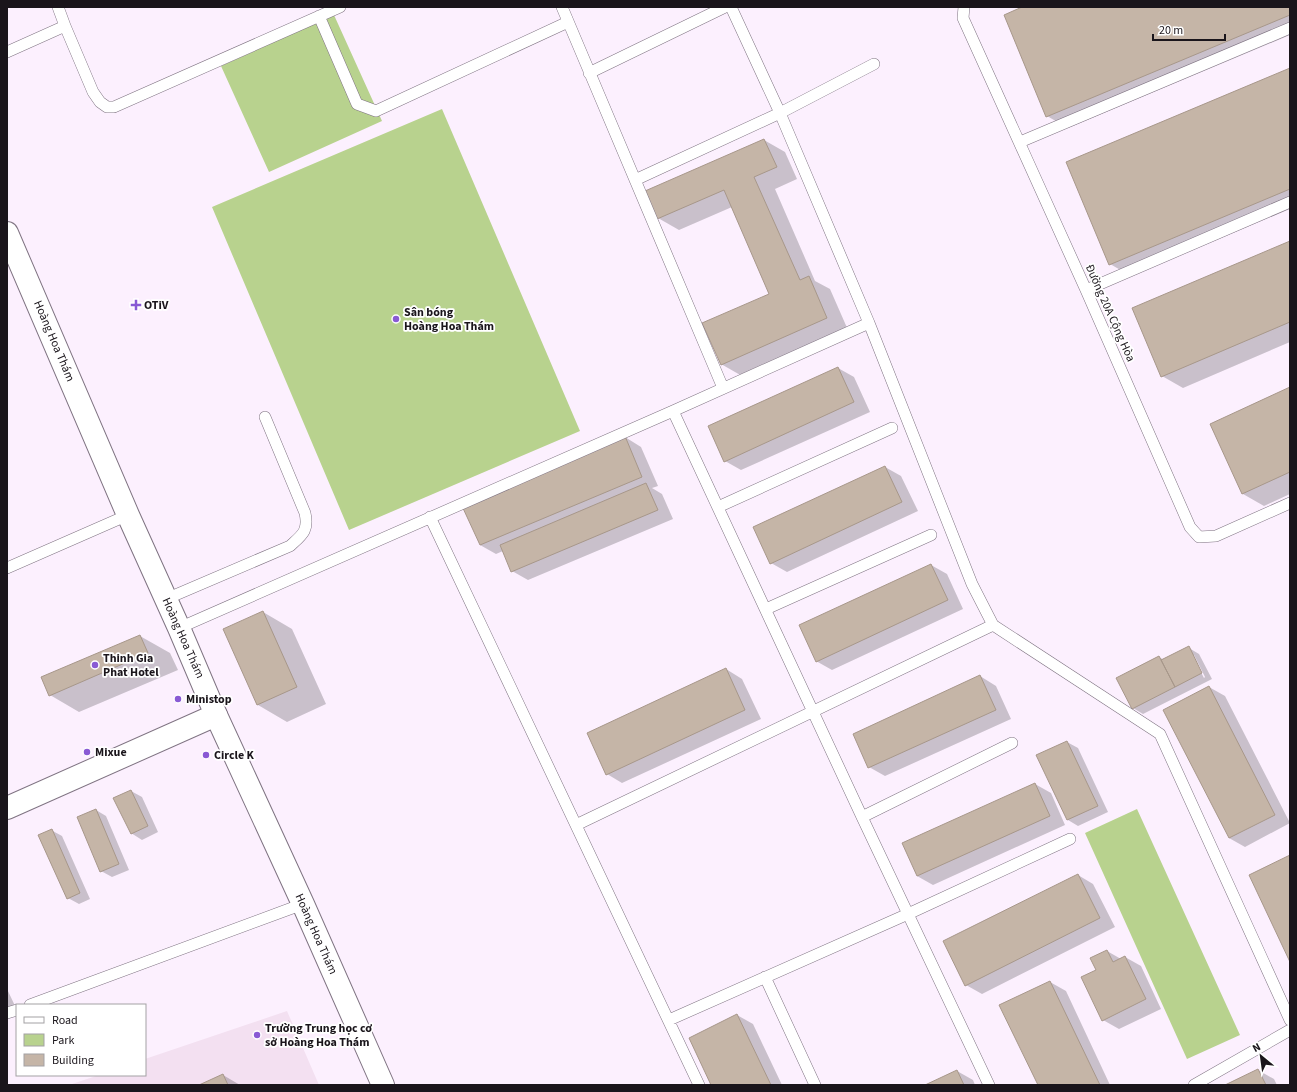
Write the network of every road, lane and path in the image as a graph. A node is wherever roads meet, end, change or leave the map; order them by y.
1 (58, 7) edge
2 (340, 7) edge
3 (562, 7) edge
4 (725, 7) edge
5 (731, 7) edge
6 (964, 7) edge
7 (319, 16) junction
8 (568, 22) junction
9 (65, 26) junction
10 (1290, 28) edge
11 (7, 52) edge
12 (874, 64) dead end
13 (589, 73) junction
14 (780, 113) junction
15 (1020, 142) junction
16 (635, 180) junction
17 (1290, 202) edge
18 (7, 233) edge
19 (1086, 290) junction
20 (869, 323) junction
21 (723, 388) junction
22 (673, 411) junction
23 (265, 417) dead end
24 (892, 428) dead end
25 (1290, 503) edge
26 (718, 507) junction
27 (128, 515) junction
28 (430, 517) junction
29 (931, 535) dead end
30 (7, 568) edge
31 (166, 599) junction
32 (766, 609) junction
33 (993, 625) junction
34 (180, 628) junction
35 (814, 711) junction
36 (216, 715) junction
37 (1012, 743) dead end
38 (7, 808) edge
39 (862, 817) junction
40 (576, 825) junction
41 (1070, 839) dead end
42 (303, 904) junction
43 (908, 914) junction
44 (765, 977) junction
45 (33, 1004) edge
46 (669, 1020) junction
47 (1290, 1020) edge
48 (1290, 1030) edge
49 (384, 1085) edge
50 (698, 1085) edge
51 (815, 1085) edge
52 (989, 1085) edge
53 (1194, 1085) edge

1 - 9 lane
2 - 7 lane
3 - 8 lane
4 - 13 lane
5 - 14 lane
6 - 15 lane, Đường 20A Cộng Hòa
7 - 8 lane
7 - 9 lane
8 - 13 lane
9 - 11 lane
10 - 15 lane
12 - 14 lane
13 - 16 lane
14 - 16 lane
14 - 20 lane
15 - 19 lane, Đường 20A Cộng Hòa
16 - 21 lane
17 - 19 lane
18 - 27 main road, Hoàng Hoa Thám
19 - 25 lane, Đường 20A Cộng Hòa
20 - 21 lane
20 - 33 lane
21 - 22 lane
22 - 26 lane
22 - 28 lane
23 - 31 lane
24 - 26 lane
26 - 32 lane
27 - 30 lane
27 - 31 main road, Hoàng Hoa Thám
28 - 34 lane
28 - 40 lane
29 - 32 lane
31 - 34 main road, Hoàng Hoa Thám
32 - 35 lane
33 - 35 lane
33 - 47 lane
34 - 36 main road, Hoàng Hoa Thám
35 - 39 lane
35 - 40 lane
36 - 38 main road
36 - 42 main road, Hoàng Hoa Thám
37 - 39 lane
39 - 43 lane
40 - 46 lane
41 - 43 lane
42 - 45 lane
42 - 49 main road, Hoàng Hoa Thám
43 - 44 lane
43 - 52 lane
44 - 46 lane
44 - 51 lane
46 - 50 lane
48 - 53 lane

